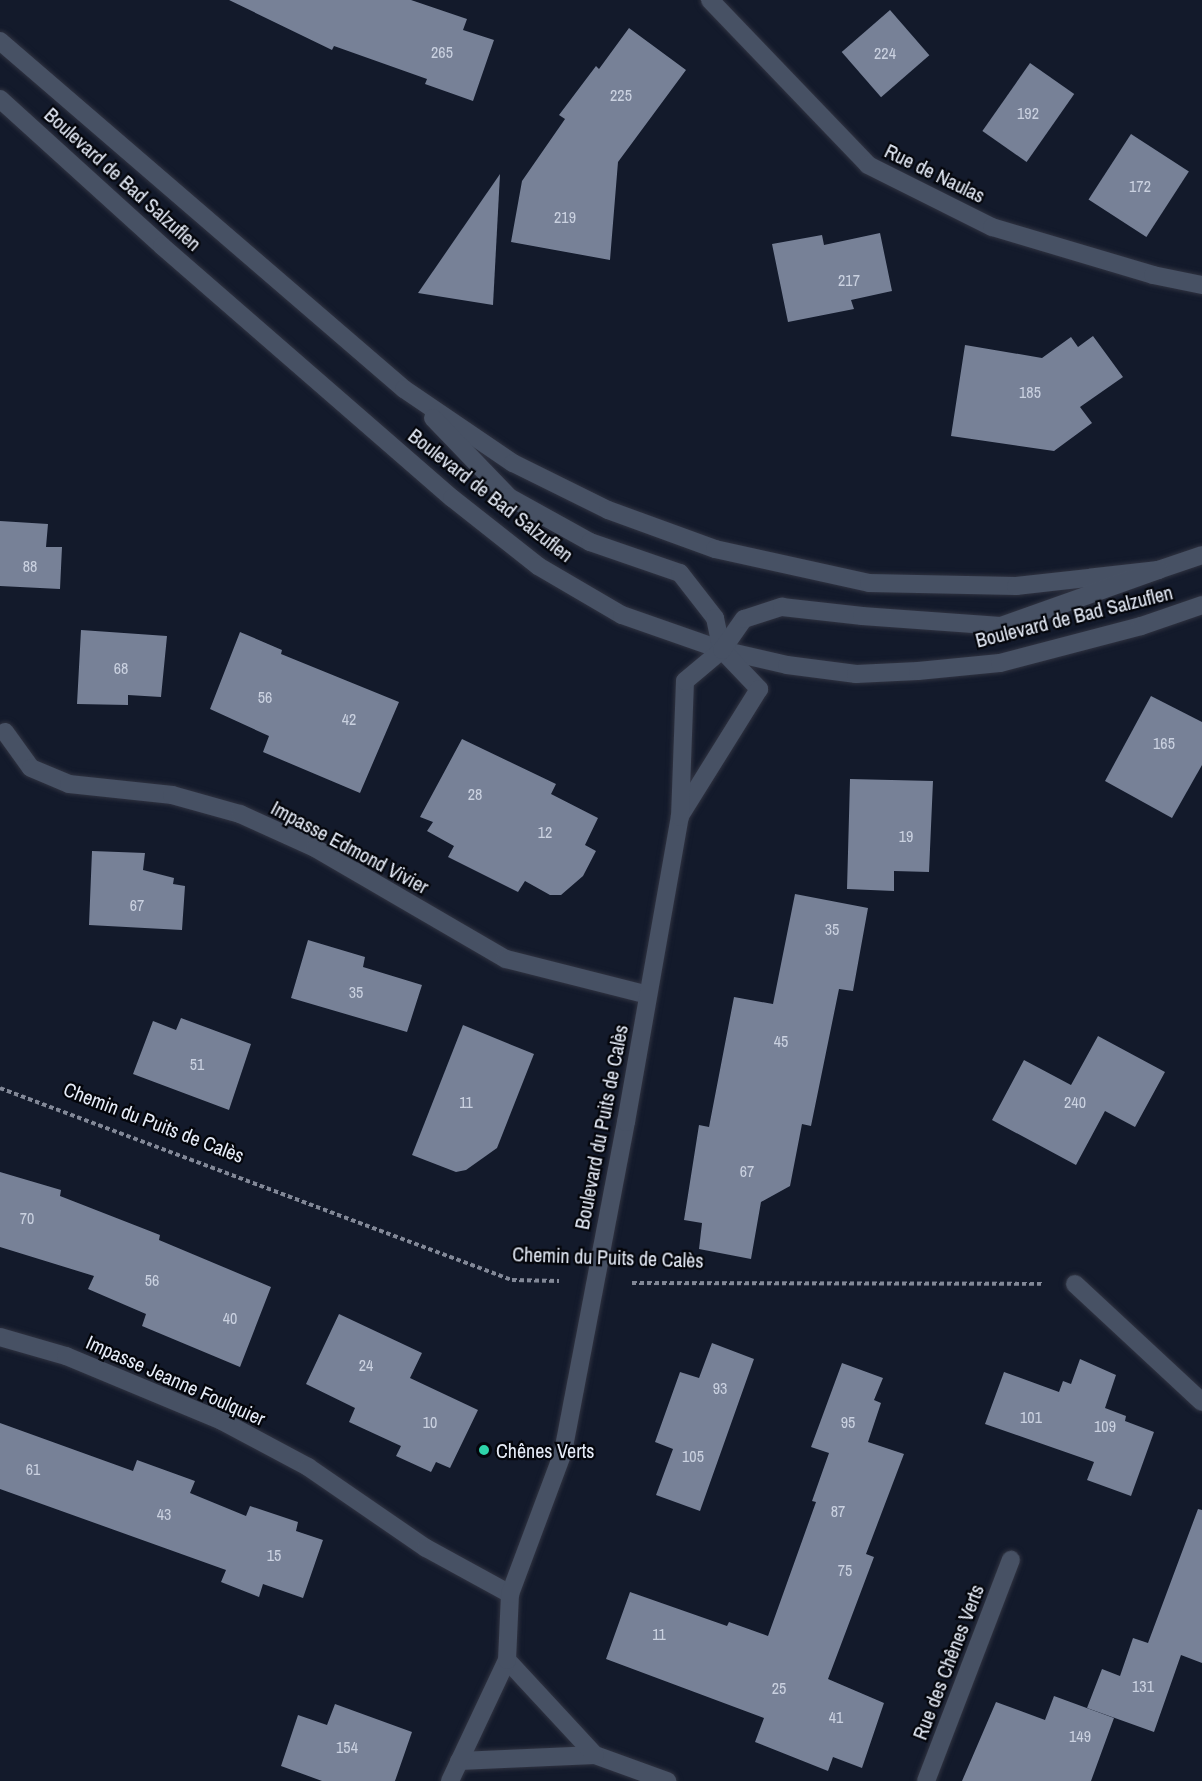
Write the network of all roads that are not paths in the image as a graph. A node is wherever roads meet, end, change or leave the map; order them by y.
1 (710, 0) edge
2 (0, 41) edge
3 (0, 99) edge
4 (1202, 285) edge
5 (404, 389) junction
6 (1202, 555) edge
7 (1158, 570) junction
8 (1202, 605) edge
9 (722, 650) junction
10 (5, 732) dead end
11 (680, 818) junction
12 (648, 995) junction
13 (1075, 1284) road end
14 (0, 1336) edge
15 (1202, 1402) edge
16 (1011, 1560) dead end
17 (510, 1594) junction
18 (507, 1660) junction
19 (595, 1755) junction
20 (459, 1761) junction
21 (450, 1781) edge
22 (668, 1781) edge
23 (926, 1781) edge

1 - 4 street, Rue de Naulas
2 - 5 street, Boulevard de Bad Salzuflen
3 - 9 street, Boulevard de Bad Salzuflen
5 - 7 street, Boulevard de Bad Salzuflen
5 - 9 street
6 - 7 street, Boulevard de Bad Salzuflen
7 - 9 street, Boulevard du Puits de Calès
8 - 9 street, Boulevard de Bad Salzuflen
9 - 11 street, Boulevard du Puits de Calès
9 - 11 street, Boulevard du Puits de Calès
10 - 12 street, Impasse Edmond Vivier
11 - 12 street, Boulevard du Puits de Calès
12 - 17 street, Boulevard du Puits de Calès
13 - 15 street
14 - 17 street, Impasse Jeanne Foulquier
16 - 23 street, Rue des Chênes Verts
17 - 18 street, Boulevard du Puits de Calès
18 - 19 street
18 - 20 street, Boulevard du Puits de Calès
19 - 20 street
19 - 22 street
20 - 21 street, Boulevard du Puits de Calès

